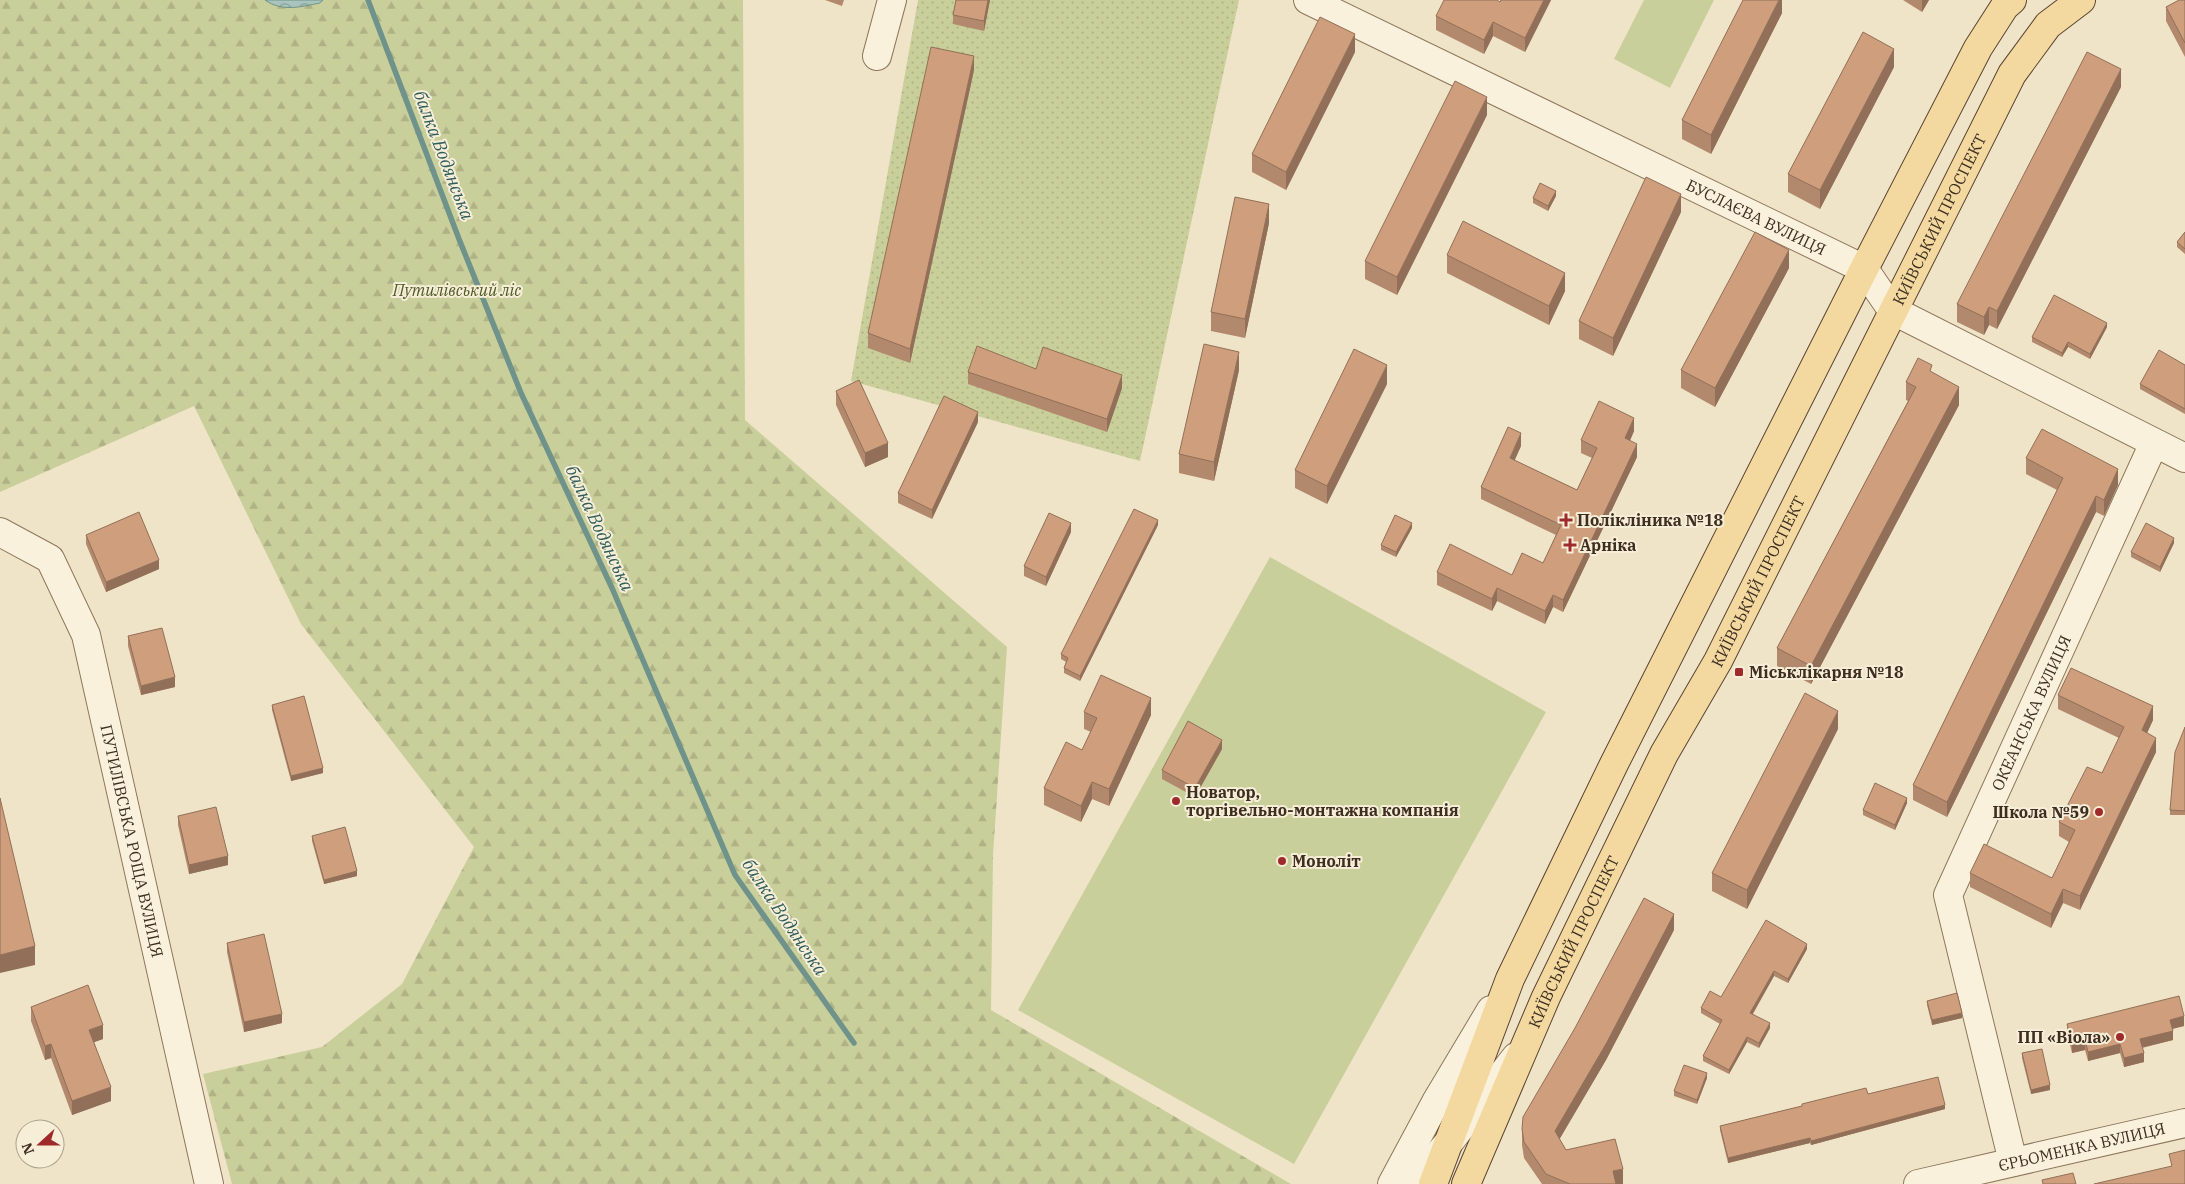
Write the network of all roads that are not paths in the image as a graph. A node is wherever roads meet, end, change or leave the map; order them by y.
1 (892, 0) edge
2 (2012, 0) edge
3 (2081, 0) edge
4 (1318, 2) edge
5 (878, 56) dead end
6 (1864, 269) junction
7 (1892, 310) junction
8 (2154, 443) junction
9 (2185, 458) edge
10 (0, 532) edge
11 (1510, 979) junction
12 (1546, 997) junction
13 (1522, 1049) junction
14 (2185, 1123) edge
15 (1450, 1141) junction
16 (2014, 1162) junction
17 (210, 1184) edge
18 (1392, 1184) edge
19 (1413, 1184) edge
20 (1433, 1184) edge
21 (1466, 1184) edge
22 (1918, 1184) edge

1 - 5 street
2 - 6 main road
3 - 7 main road, КИЇВСЬКИЙ ПРОСПЕКТ
4 - 6 street, БУСЛАЄВА ВУЛИЦЯ
6 - 7 street, БУСЛАЄВА ВУЛИЦЯ
6 - 11 main road
7 - 8 street, БУСЛАЄВА ВУЛИЦЯ
7 - 12 main road, КИЇВСЬКИЙ ПРОСПЕКТ
8 - 9 street, БУСЛАЄВА ВУЛИЦЯ
8 - 16 street, ОКЕАНСЬКА ВУЛИЦЯ
10 - 17 street, ПУТИЛІВСЬКА РОЩА ВУЛИЦЯ
11 - 12 main road
11 - 15 main road
11 - 18 street
12 - 13 main road, КИЇВСЬКИЙ ПРОСПЕКТ
13 - 15 street
13 - 21 main road, КИЇВСЬКИЙ ПРОСПЕКТ
14 - 16 street, ЄРЬОМЕНКА ВУЛИЦЯ
15 - 19 street
15 - 20 main road
16 - 22 street, ЄРЬОМЕНКА ВУЛИЦЯ

